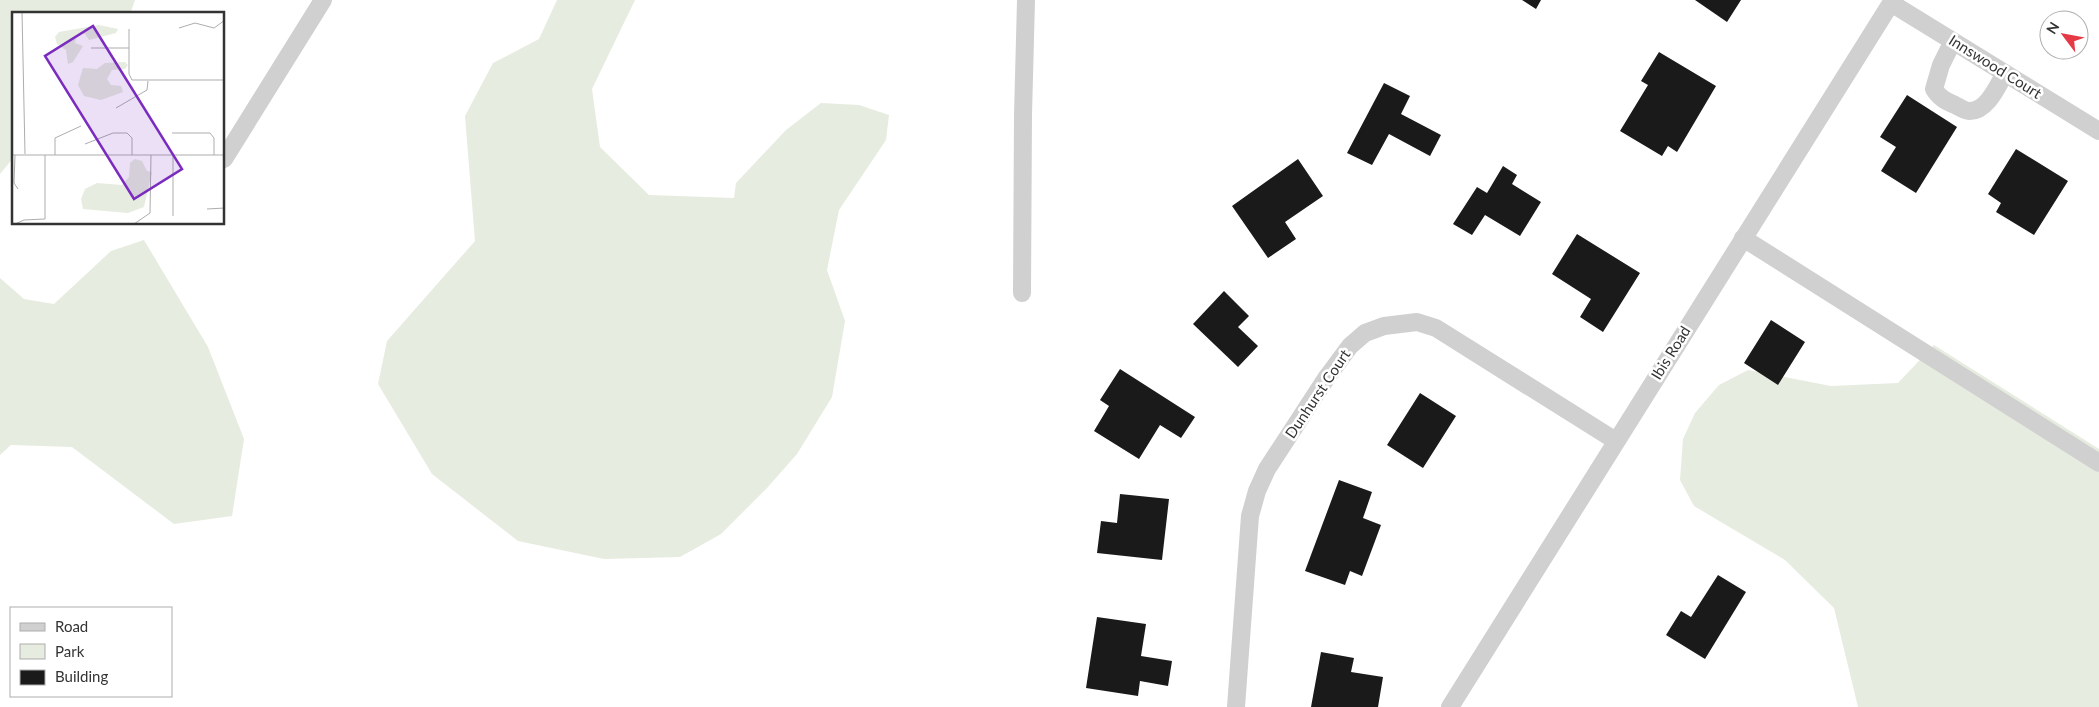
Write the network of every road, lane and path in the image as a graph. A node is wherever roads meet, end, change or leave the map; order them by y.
1 (323, 0) edge
2 (1026, 0) edge
3 (1892, 1) edge
4 (1953, 41) junction
5 (2005, 73) junction
6 (2099, 131) edge
7 (225, 157) edge
8 (1744, 238) junction
9 (1022, 293) dead end
10 (1616, 441) junction
11 (2099, 462) edge
12 (1236, 707) edge
13 (1450, 707) edge

1 - 7 street
2 - 9 street
3 - 4 street, Innswood Court
3 - 8 street, Ibis Road
4 - 5 street, Innswood Court
4 - 5 street
5 - 6 street, Innswood Court
8 - 10 street, Ibis Road
8 - 11 street
10 - 12 street, Dunhurst Court
10 - 13 street, Ibis Road

